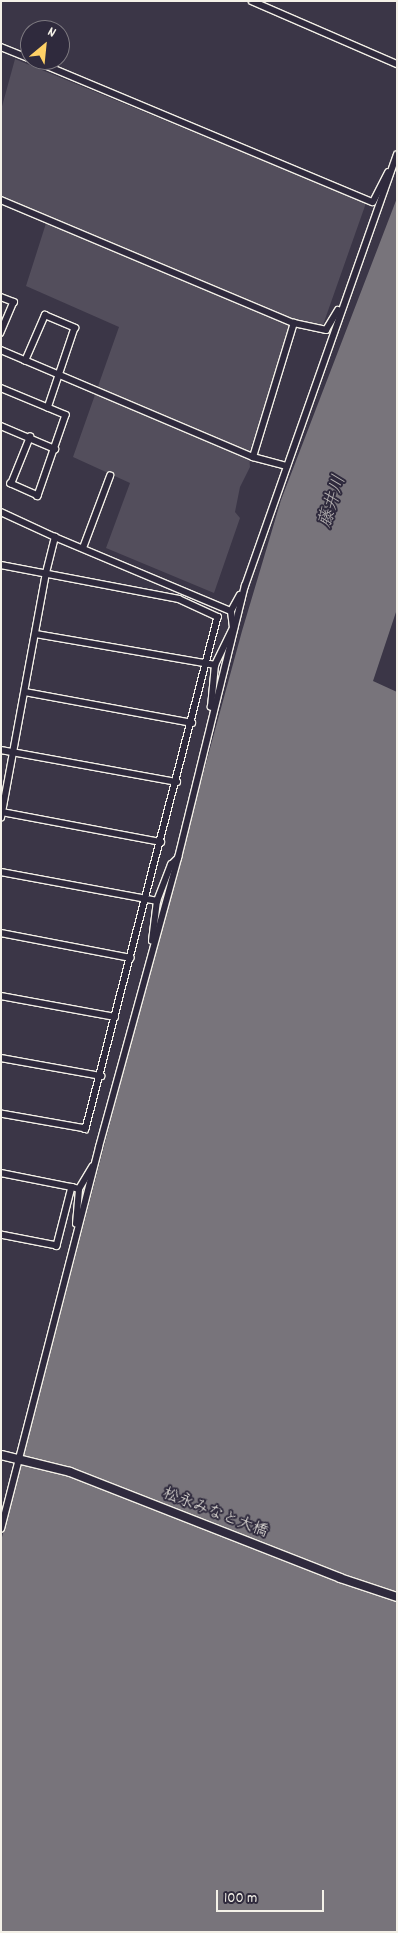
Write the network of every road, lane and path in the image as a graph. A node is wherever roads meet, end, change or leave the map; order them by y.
1 (252, 1) edge
2 (1, 47) edge
3 (20, 55) edge
4 (397, 64) edge
5 (57, 70) edge
6 (397, 155) edge
7 (390, 172) junction
8 (1, 200) edge
9 (1, 297) edge
10 (344, 302) junction
11 (294, 324) junction
12 (1, 333) edge
13 (1, 350) edge
14 (25, 360) junction
15 (59, 376) junction
16 (1, 388) edge
17 (48, 408) junction
18 (1, 426) edge
19 (30, 437) junction
20 (55, 449) junction
21 (253, 458) junction
22 (287, 466) junction
23 (110, 476) dead end
24 (1, 512) edge
25 (55, 537) junction
26 (83, 548) junction
27 (1, 565) edge
28 (46, 573) junction
29 (245, 586) junction
30 (232, 611) junction
31 (234, 628) junction
32 (36, 634) junction
33 (215, 665) junction
34 (207, 666) junction
35 (25, 692) junction
36 (214, 708) junction
37 (192, 723) junction
38 (1, 750) edge
39 (14, 752) junction
40 (177, 782) junction
41 (2, 815) edge
42 (161, 842) junction
43 (178, 858) junction
44 (1, 872) edge
45 (147, 899) junction
46 (157, 901) junction
47 (1, 933) edge
48 (153, 948) junction
49 (131, 958) junction
50 (1, 996) edge
51 (115, 1017) junction
52 (1, 1058) edge
53 (101, 1076) junction
54 (1, 1114) edge
55 (99, 1146) junction
56 (1, 1173) edge
57 (72, 1187) junction
58 (79, 1189) junction
59 (78, 1228) junction
60 (1, 1235) edge
61 (1, 1455) edge
62 (21, 1459) junction
63 (1, 1529) edge
64 (397, 1597) edge

1 - 4 street
2 - 3 street
5 - 7 street
6 - 7 street
7 - 10 street
8 - 11 street
9 - 12 street
10 - 11 street
10 - 22 street
11 - 21 street
13 - 14 street
14 - 15 street
14 - 15 street
15 - 17 street
15 - 21 street
16 - 17 street
17 - 20 street
18 - 19 street
19 - 20 street
19 - 20 street
21 - 22 street
22 - 29 street
23 - 26 street
24 - 25 street
25 - 26 street
25 - 28 street
26 - 30 street
27 - 28 street
28 - 32 street
28 - 34 street
29 - 30 street
29 - 31 street
30 - 31 street
31 - 33 street
31 - 36 street
32 - 34 street
32 - 35 street
33 - 34 street
33 - 36 street
34 - 37 street
35 - 37 street
35 - 39 street
36 - 43 street
37 - 40 street
38 - 39 street
39 - 40 street
39 - 41 street
40 - 42 street
41 - 42 street
42 - 45 street
43 - 46 street
43 - 48 street
44 - 45 street
45 - 46 street
45 - 49 street
46 - 48 street
47 - 49 street
48 - 55 street
49 - 51 street
50 - 51 street
51 - 53 street
52 - 53 street
53 - 54 street
55 - 58 street
55 - 59 street
56 - 57 street
57 - 58 street
57 - 60 street
58 - 59 street
59 - 62 street
61 - 62 street, 松永みなと大橋
62 - 63 street
62 - 64 street, 松永みなと大橋

